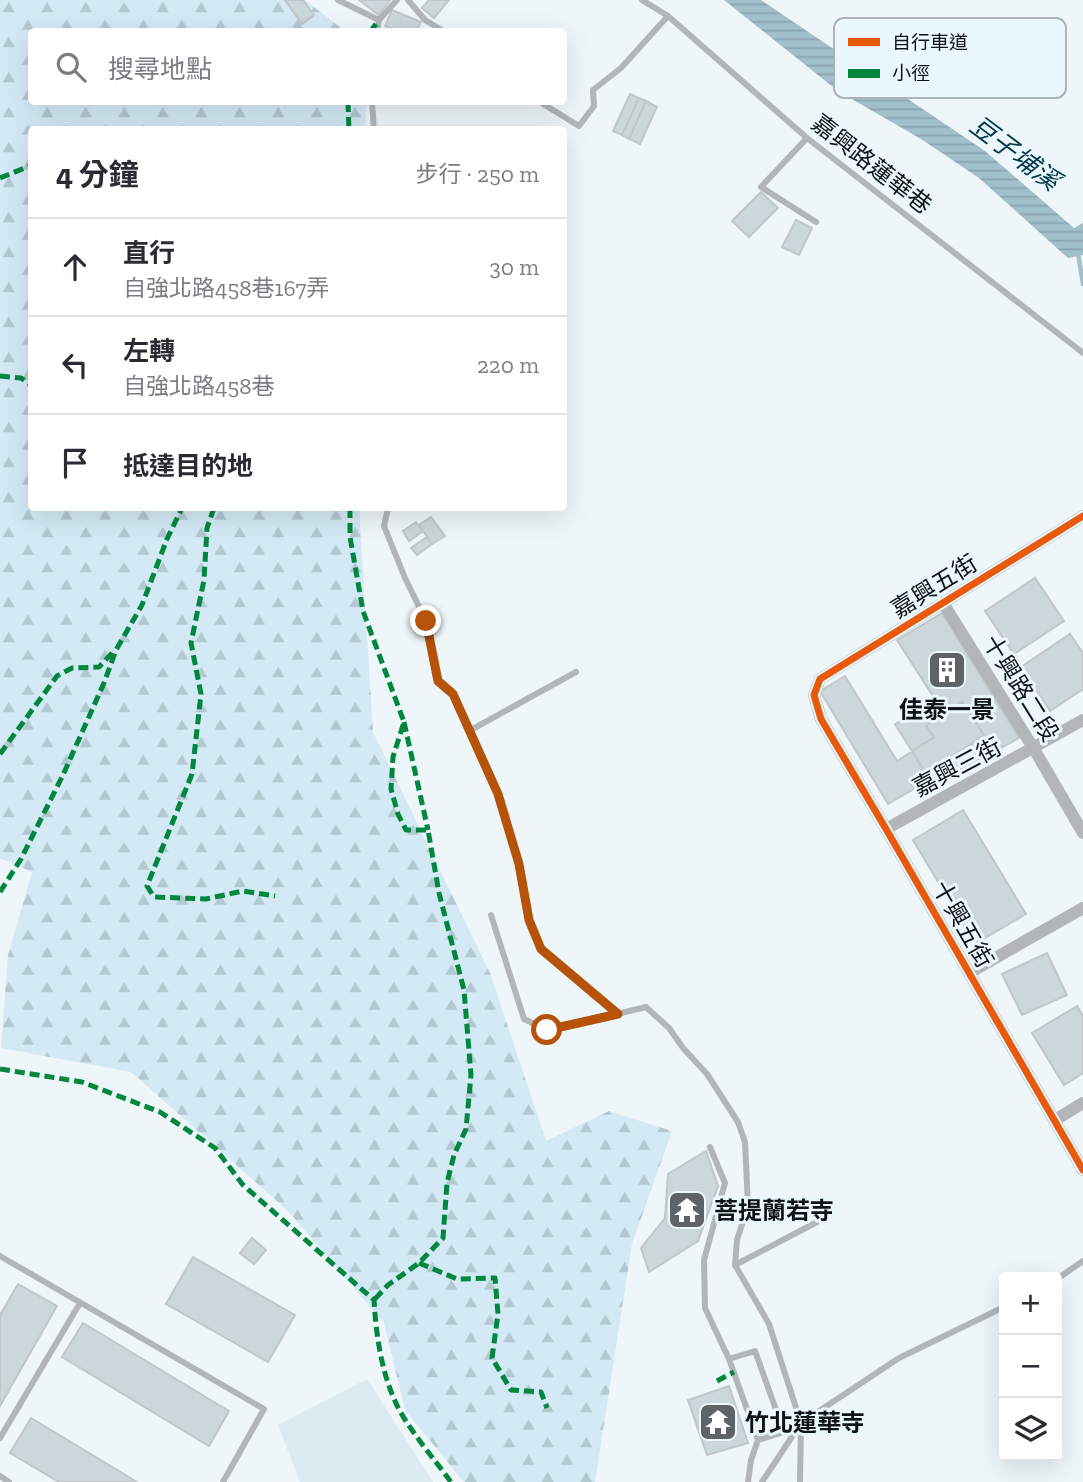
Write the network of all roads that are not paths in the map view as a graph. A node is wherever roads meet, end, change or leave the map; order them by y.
1 (338, 0) edge
2 (397, 0) edge
3 (408, 0) edge
4 (642, 0) edge
5 (668, 16) junction
6 (379, 20) junction
7 (378, 28) edge
8 (438, 28) edge
9 (372, 105) edge
10 (545, 105) edge
11 (374, 126) edge
12 (807, 138) junction
13 (816, 222) dead end
14 (1083, 353) edge
15 (387, 511) edge
16 (1083, 516) edge
17 (943, 603) junction
18 (576, 672) dead end
19 (814, 695) joint
20 (1083, 720) edge
21 (469, 731) junction
22 (1034, 749) junction
23 (887, 829) junction
24 (1083, 833) edge
25 (1083, 908) edge
26 (491, 915) dead end
27 (969, 973) junction
28 (618, 1014) junction
29 (1083, 1103) edge
30 (1055, 1120) junction
31 (710, 1147) dead end
32 (1083, 1170) edge
33 (819, 1221) dead end
34 (0, 1256) edge
35 (1083, 1261) edge
36 (735, 1265) junction
37 (1062, 1276) edge
38 (80, 1303) junction
39 (999, 1309) edge
40 (729, 1359) junction
41 (801, 1423) junction
42 (0, 1438) edge
43 (758, 1440) junction
44 (0, 1476) edge
45 (9, 1482) edge
46 (223, 1482) edge
47 (748, 1482) edge
48 (762, 1482) edge
49 (800, 1482) edge

1 - 6 lane
2 - 6 lane
3 - 8 lane
4 - 5 lane, 嘉興路蓮華巷
5 - 10 lane
5 - 12 lane, 嘉興路蓮華巷
6 - 7 lane
9 - 11 lane
12 - 13 lane
12 - 14 lane, 嘉興路蓮華巷
15 - 21 lane
16 - 17 street, 嘉興五街
17 - 19 street, 嘉興五街
17 - 22 street, 十興路二段
18 - 21 lane
19 - 23 street, 十興五街
20 - 22 street, 嘉興三街
21 - 28 lane
22 - 23 street, 嘉興三街
22 - 24 street, 十興路二段
23 - 27 street, 十興五街
25 - 27 street
26 - 28 lane
27 - 30 street, 十興五街
28 - 36 lane
29 - 30 street
30 - 32 street, 十興五街
31 - 40 lane
33 - 36 lane
34 - 38 lane
35 - 37 lane
36 - 41 lane
38 - 42 lane
38 - 46 lane
39 - 41 lane
40 - 43 lane
40 - 43 lane
41 - 48 lane
41 - 49 lane
43 - 47 lane
44 - 45 lane

